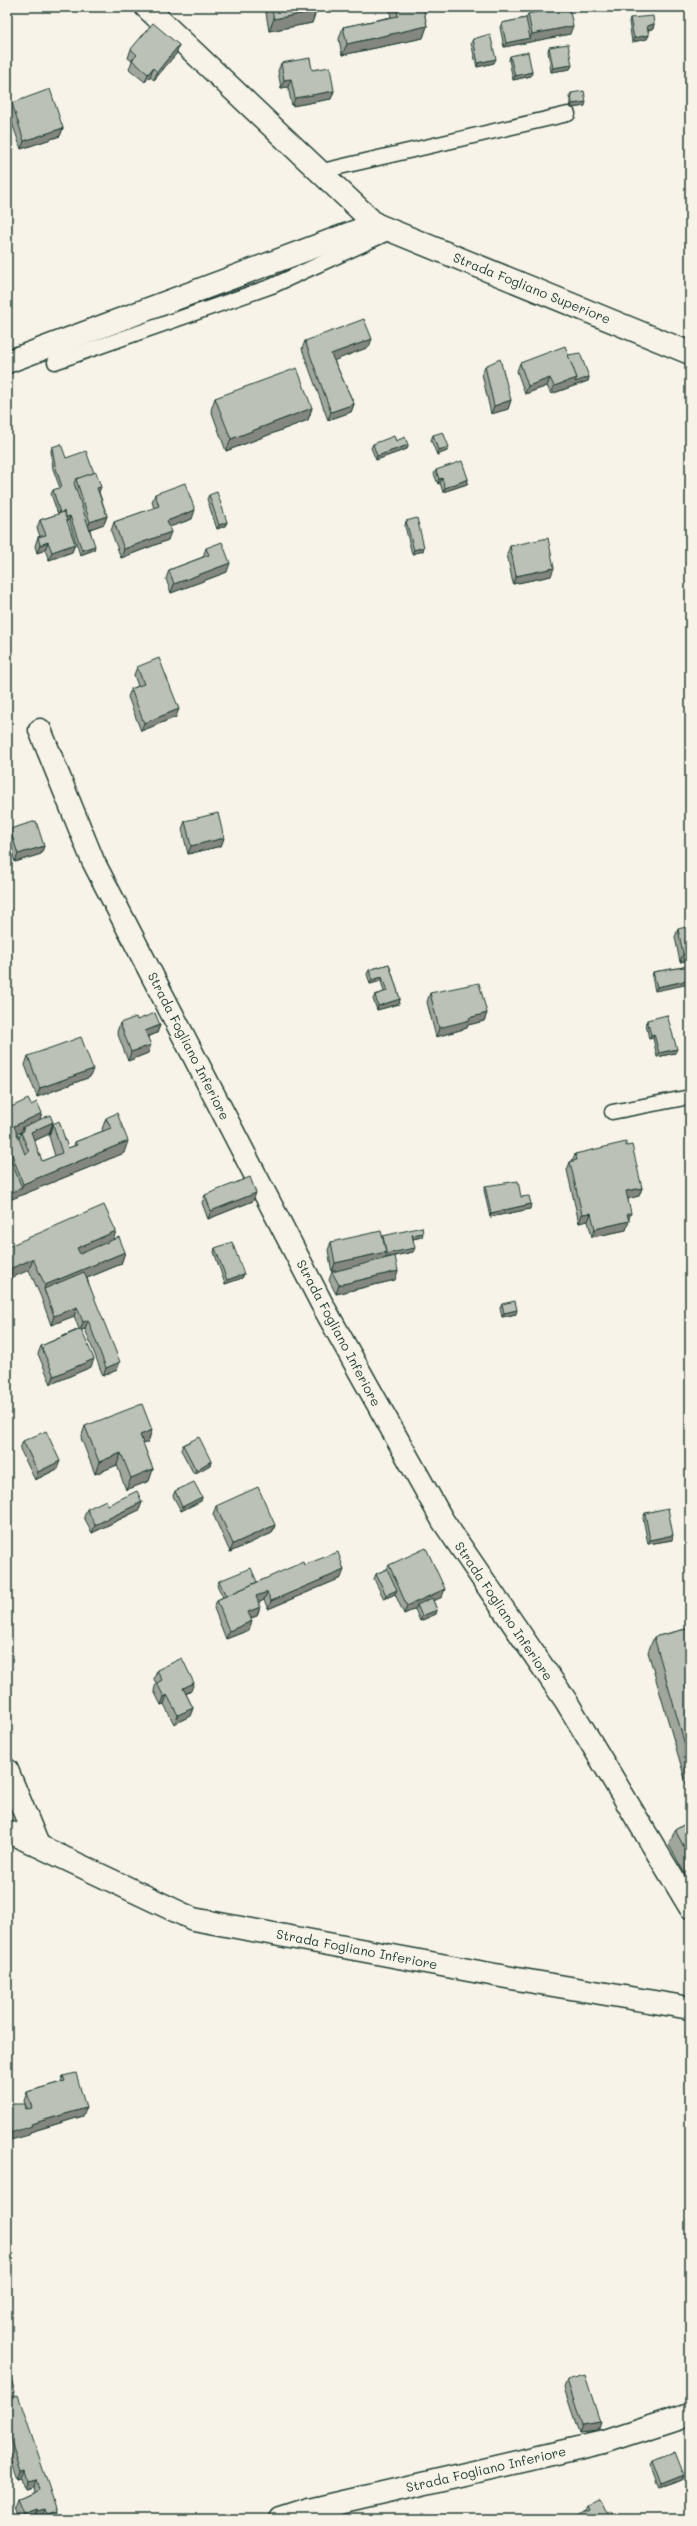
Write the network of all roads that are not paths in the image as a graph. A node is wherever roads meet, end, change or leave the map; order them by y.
1 (146, 7) edge
2 (568, 114) dead end
3 (318, 172) junction
4 (383, 227) junction
5 (690, 354) edge
6 (7, 362) edge
7 (55, 362) dead end
8 (40, 730) dead end
9 (690, 1098) edge
10 (612, 1112) dead end
11 (7, 1770) edge
12 (7, 1831) edge
13 (38, 1845) junction
14 (690, 1907) edge
15 (690, 2008) edge
16 (690, 2414) edge
17 (281, 2519) edge

1 - 3 street
2 - 3 lane
3 - 4 street
4 - 5 street, Strada Fogliano Superiore
4 - 6 street
4 - 7 lane
8 - 14 street, Strada Fogliano Inferiore
9 - 10 lane
11 - 13 street
12 - 13 street, Strada Fogliano Inferiore
13 - 15 street, Strada Fogliano Inferiore
16 - 17 street, Strada Fogliano Inferiore

